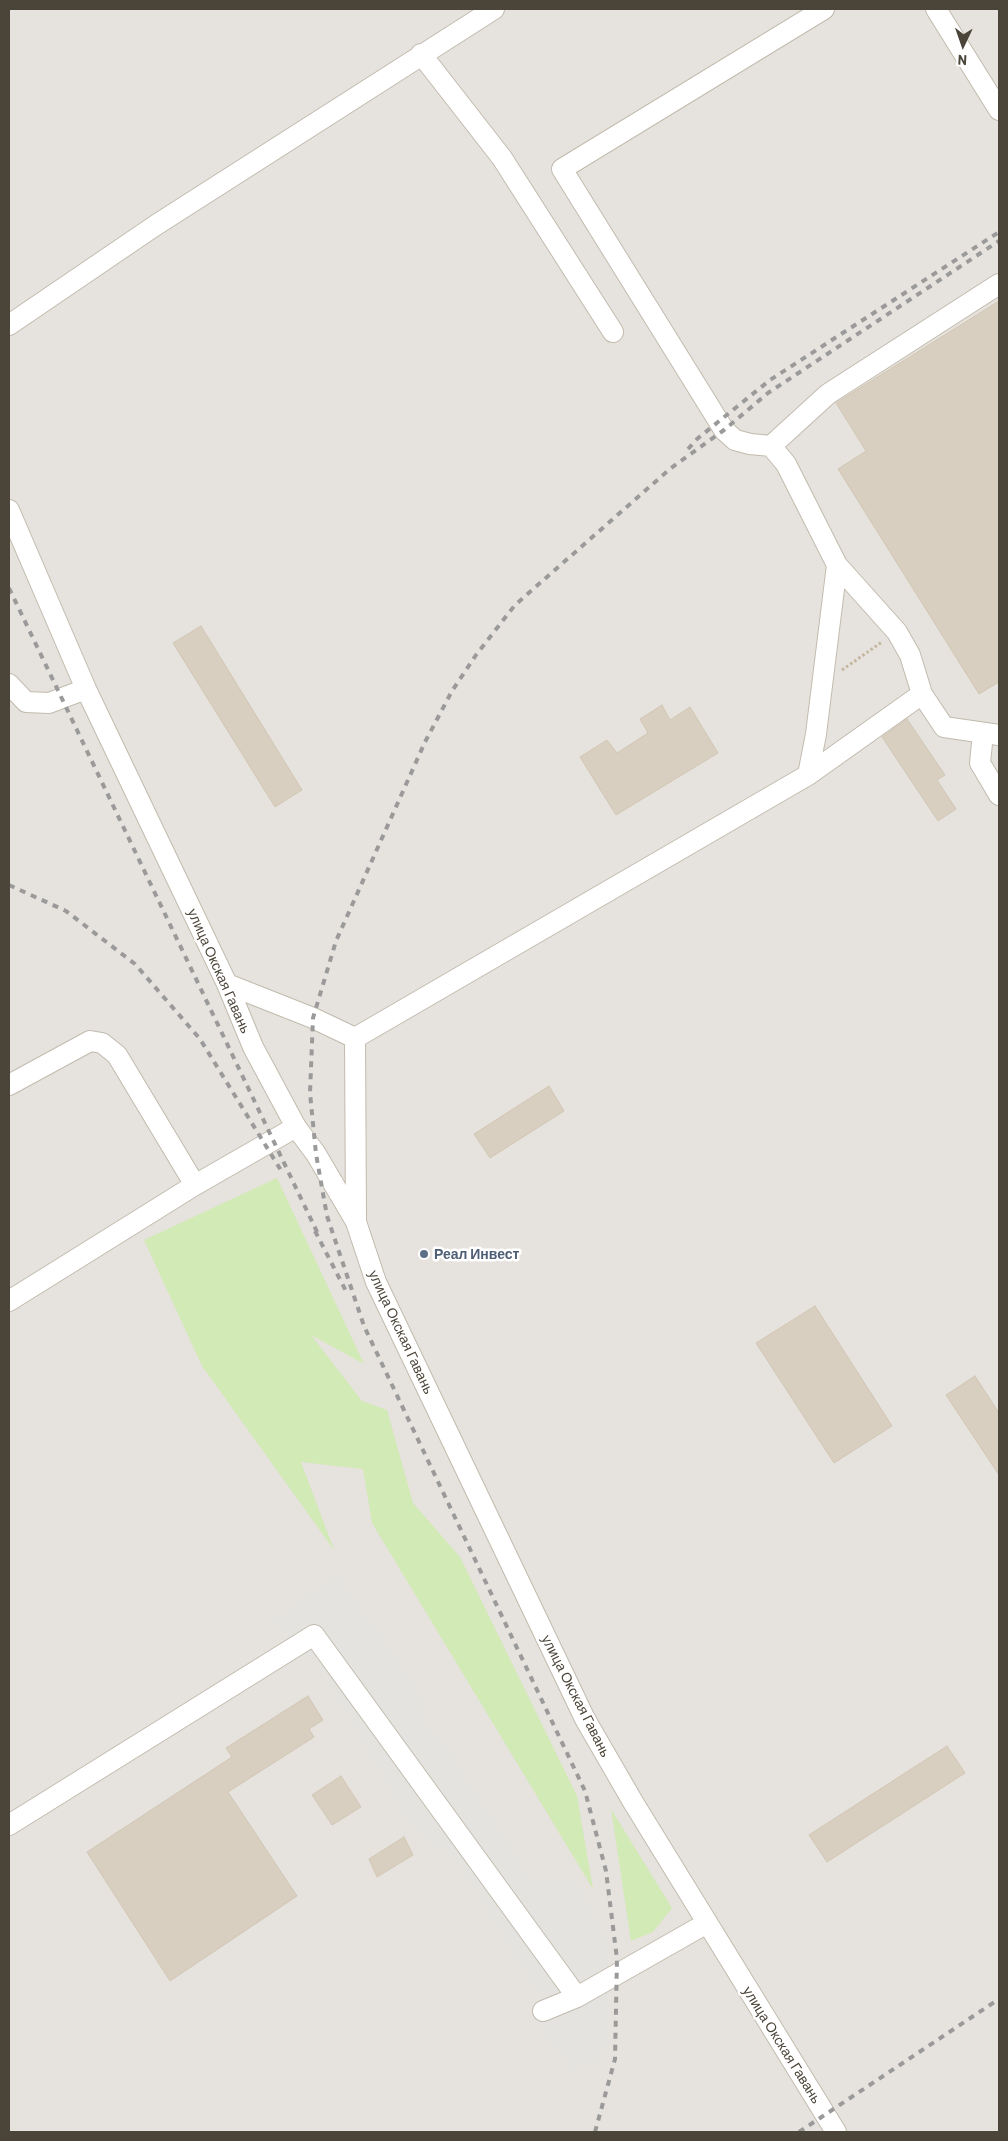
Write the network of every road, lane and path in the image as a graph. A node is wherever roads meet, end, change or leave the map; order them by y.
1 (494, 9) edge
2 (824, 9) edge
3 (936, 9) edge
4 (421, 54) junction
5 (999, 110) edge
6 (999, 284) edge
7 (9, 326) edge
8 (613, 332) dead end
9 (771, 446) junction
10 (9, 510) edge
11 (837, 565) junction
12 (897, 632) junction
13 (9, 684) edge
14 (822, 684) junction
15 (86, 689) junction
16 (922, 694) junction
17 (991, 734) edge
18 (808, 775) junction
19 (999, 795) edge
20 (227, 984) junction
21 (355, 1038) junction
22 (9, 1085) edge
23 (296, 1128) junction
24 (195, 1185) junction
25 (356, 1222) junction
26 (9, 1302) edge
27 (9, 1825) edge
28 (707, 1923) junction
29 (577, 1997) junction
30 (542, 2011) dead end
31 (836, 2132) edge

1 - 4 street
2 - 9 street
3 - 5 street
4 - 7 street
4 - 8 street
6 - 9 street
9 - 11 street
10 - 15 street, улица Окская Гавань
11 - 12 street
11 - 14 street
12 - 14 path
12 - 16 street
13 - 15 street
14 - 18 street
15 - 20 street, улица Окская Гавань
16 - 17 street
16 - 18 street
17 - 19 street
18 - 21 street
20 - 21 street
20 - 23 street, улица Окская Гавань
21 - 25 street
22 - 24 street
23 - 24 street
23 - 25 street, улица Окская Гавань
24 - 26 street
25 - 28 street, улица Окская Гавань
27 - 29 street
28 - 29 street
28 - 31 street, улица Окская Гавань
29 - 30 street

